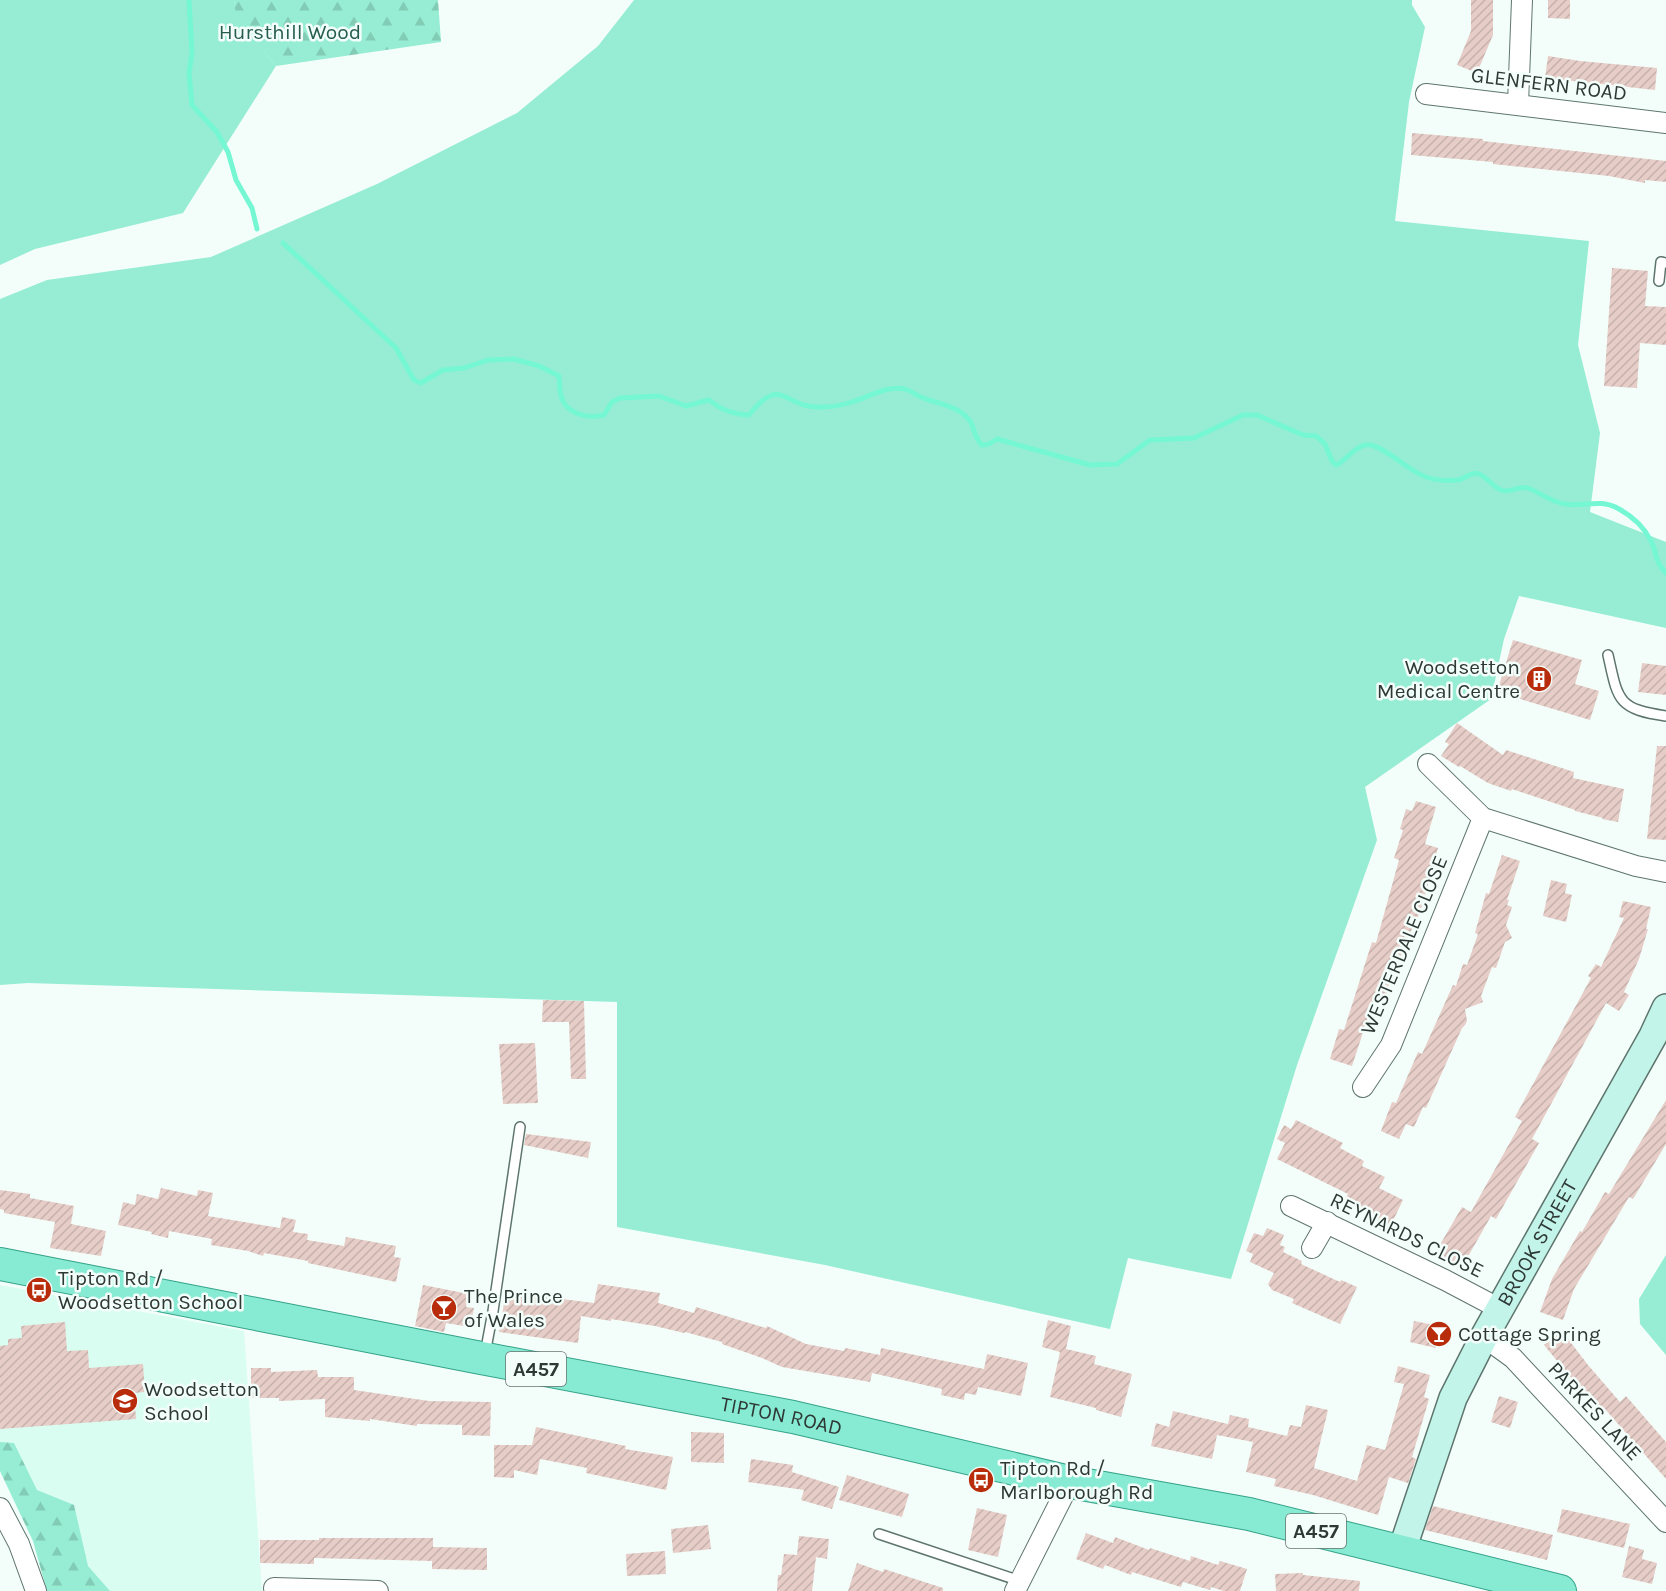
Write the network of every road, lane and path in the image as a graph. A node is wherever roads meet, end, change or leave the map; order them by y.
1 (1522, 0) edge
2 (1425, 94) dead end
3 (1518, 104) junction
4 (1666, 123) edge
5 (1666, 263) edge
6 (1659, 281) dead end
7 (1608, 655) dead end
8 (1666, 716) edge
9 (1428, 764) dead end
10 (1483, 818) junction
11 (1666, 872) edge
12 (1666, 1008) edge
13 (1363, 1087) dead end
14 (520, 1127) dead end
15 (1291, 1206) dead end
16 (1327, 1222) junction
17 (1312, 1248) dead end
18 (0, 1264) edge
19 (1500, 1309) junction
20 (1484, 1338) junction
21 (484, 1359) junction
22 (1070, 1482) junction
23 (0, 1508) edge
24 (1666, 1522) edge
25 (879, 1534) dead end
26 (1401, 1553) junction
27 (1018, 1586) edge
28 (274, 1588) dead end
29 (36, 1591) edge
30 (378, 1591) edge
31 (1560, 1591) edge

1 - 3 street
2 - 3 street, GLENFERN ROAD
3 - 4 street, GLENFERN ROAD
5 - 6 lane
7 - 8 lane
9 - 10 street
10 - 11 street
10 - 13 street, WESTERDALE CLOSE
12 - 19 street, BROOK STREET
14 - 21 lane
15 - 16 street, REYNARDS CLOSE
16 - 17 street
16 - 19 street, REYNARDS CLOSE
18 - 21 main road, TIPTON ROAD / A457
19 - 20 street, BROOK STREET
20 - 24 street, PARKES LANE
20 - 26 street, BROOK STREET
21 - 22 main road, TIPTON ROAD / A457
22 - 26 main road, TIPTON ROAD / A457
22 - 27 street
23 - 29 street
25 - 27 lane
26 - 31 main road, TIPTON ROAD / A457
28 - 30 street

